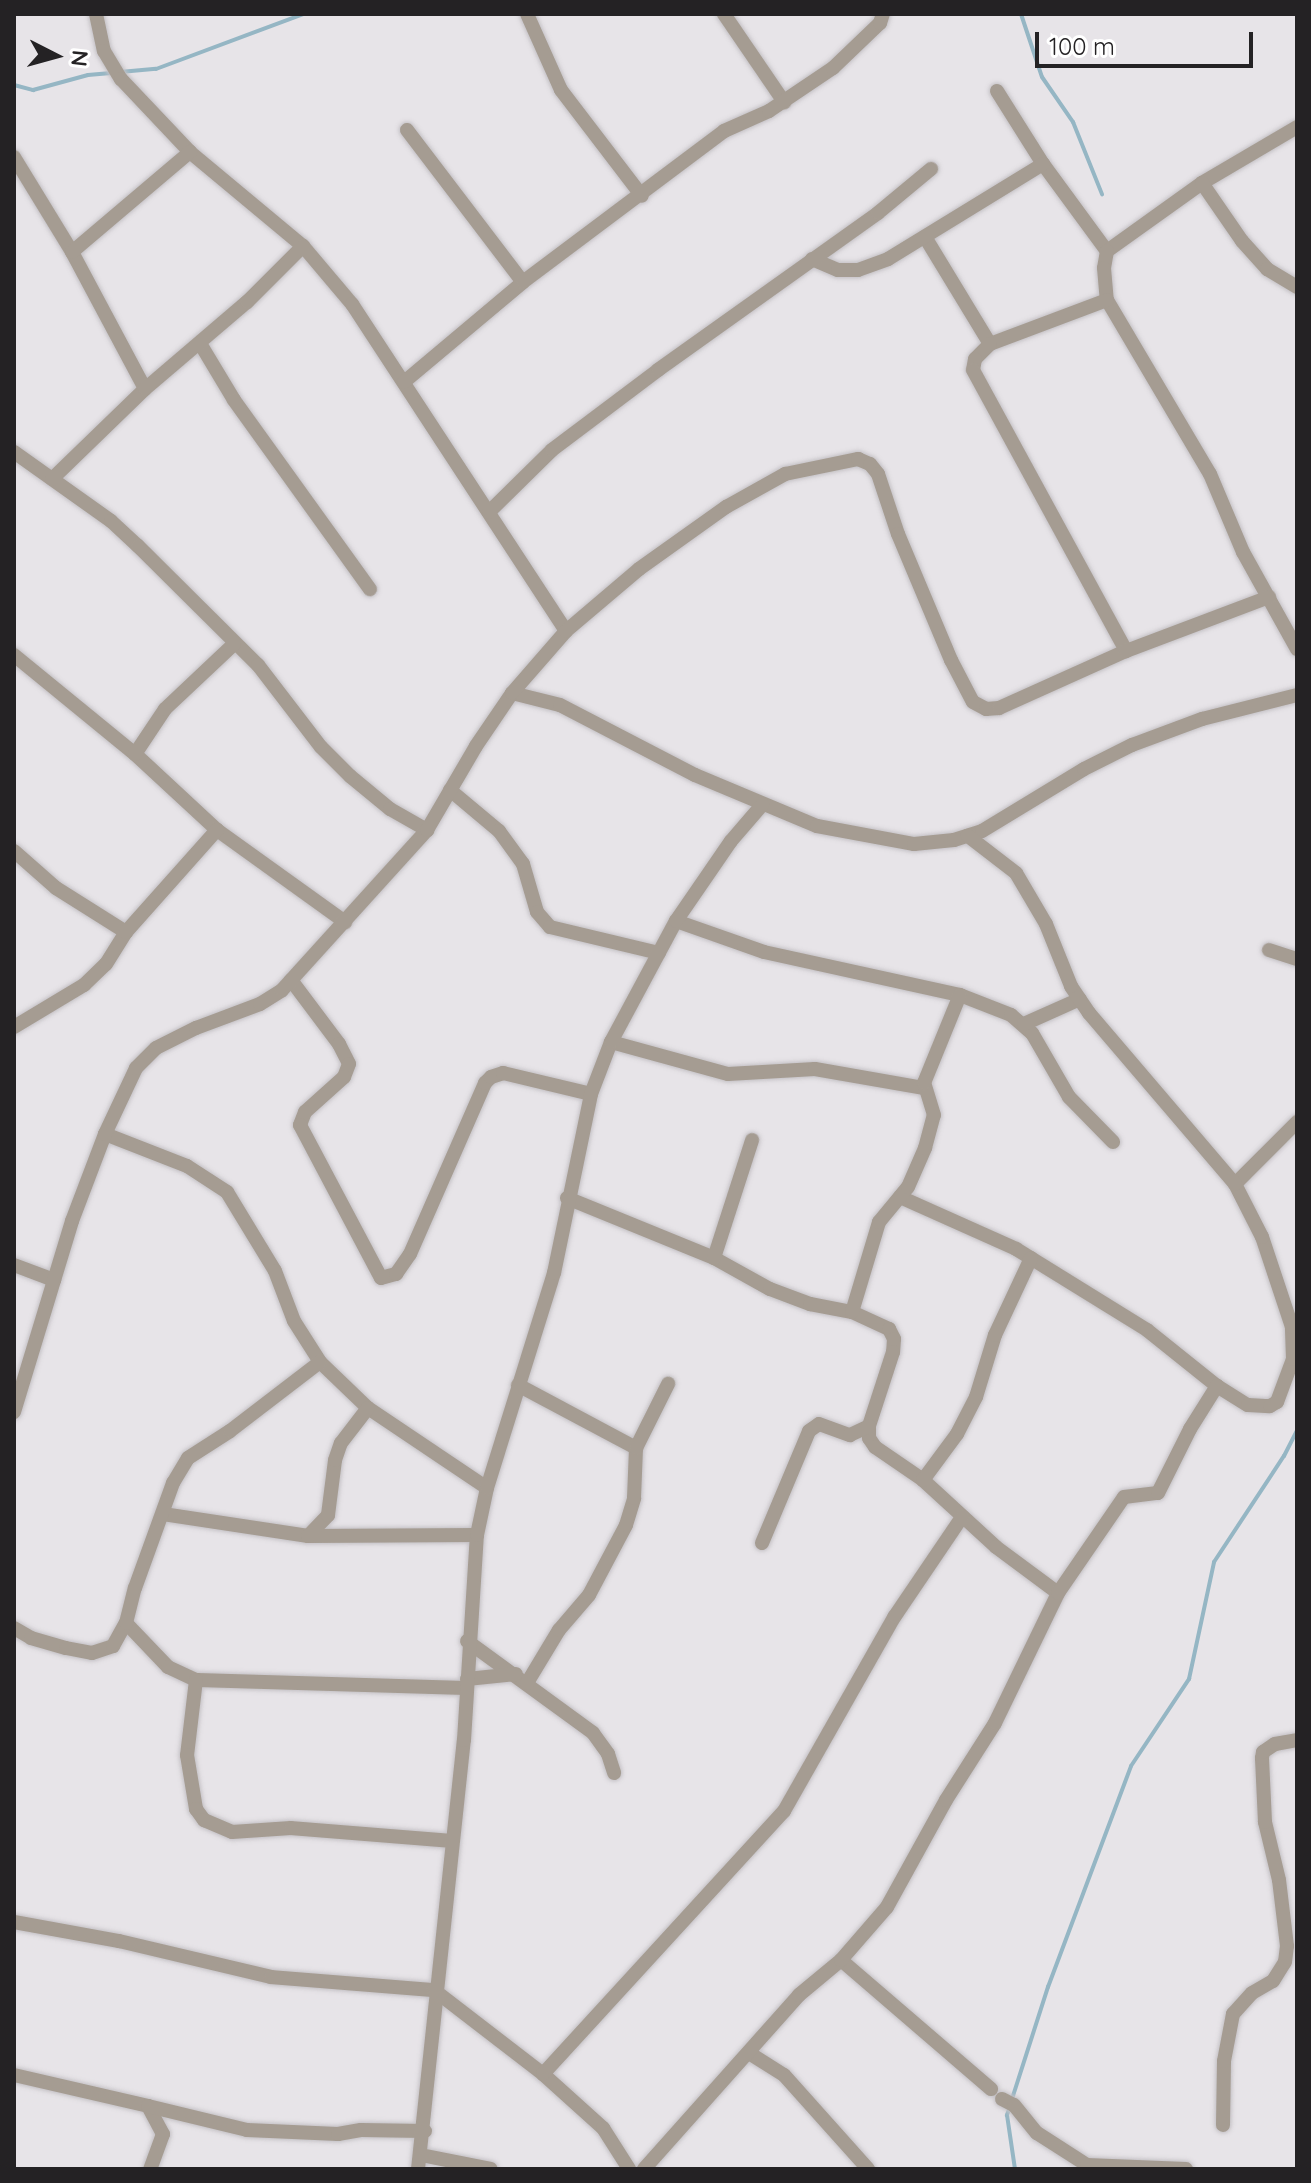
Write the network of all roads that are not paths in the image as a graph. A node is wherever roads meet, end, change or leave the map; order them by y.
1 (96, 14) edge
2 (527, 14) edge
3 (724, 14) edge
4 (883, 14) edge
5 (997, 91) dead end
6 (784, 102) junction
7 (1297, 127) edge
8 (407, 130) dead end
9 (190, 152) junction
10 (14, 157) edge
11 (1043, 164) junction
12 (931, 169) dead end
13 (1202, 183) junction
14 (642, 196) junction
15 (925, 237) junction
16 (303, 246) junction
17 (1107, 251) junction
18 (72, 252) junction
19 (812, 259) junction
20 (523, 282) junction
21 (1297, 287) edge
22 (1107, 300) junction
23 (990, 344) junction
24 (201, 345) junction
25 (404, 382) junction
26 (145, 389) junction
27 (14, 452) edge
28 (52, 479) junction
29 (489, 512) junction
30 (370, 589) dead end
31 (1269, 597) junction
32 (566, 631) junction
33 (234, 644) junction
34 (1297, 649) edge
35 (1126, 651) junction
36 (14, 655) edge
37 (512, 693) junction
38 (1297, 695) edge
39 (135, 754) junction
40 (450, 790) junction
41 (762, 805) junction
42 (217, 830) junction
43 (427, 830) junction
44 (968, 836) junction
45 (14, 851) edge
46 (676, 921) junction
47 (345, 922) junction
48 (126, 932) junction
49 (1269, 950) dead end
50 (659, 953) junction
51 (1297, 959) edge
52 (291, 980) junction
53 (960, 995) junction
54 (1080, 999) junction
55 (1024, 1024) junction
56 (14, 1027) edge
57 (611, 1042) junction
58 (924, 1088) junction
59 (591, 1094) junction
60 (1297, 1122) edge
61 (105, 1134) junction
62 (752, 1140) dead end
63 (1113, 1142) dead end
64 (1235, 1184) junction
65 (900, 1197) junction
66 (567, 1198) junction
67 (714, 1258) junction
68 (1031, 1258) junction
69 (14, 1265) edge
70 (54, 1280) junction
71 (852, 1312) junction
72 (320, 1362) junction
73 (668, 1384) dead end
74 (518, 1385) junction
75 (1217, 1386) junction
76 (368, 1408) junction
77 (14, 1412) edge
78 (869, 1426) junction
79 (636, 1448) junction
80 (923, 1480) junction
81 (487, 1488) junction
82 (163, 1514) junction
83 (962, 1517) junction
84 (477, 1535) junction
85 (308, 1536) junction
86 (762, 1543) dead end
87 (1058, 1593) junction
88 (126, 1623) junction
89 (14, 1628) edge
90 (467, 1641) junction
91 (521, 1678) junction
92 (196, 1680) junction
93 (467, 1683) junction
94 (1297, 1740) edge
95 (614, 1773) dead end
96 (451, 1841) junction
97 (14, 1922) edge
98 (841, 1960) junction
99 (434, 1990) junction
100 (749, 2053) junction
101 (543, 2074) junction
102 (14, 2075) edge
103 (148, 2106) junction
104 (1223, 2125) dead end
105 (425, 2131) junction
106 (419, 2162) edge
107 (150, 2169) edge
108 (491, 2169) edge
109 (629, 2169) edge
110 (644, 2169) edge
111 (868, 2169) edge
112 (1186, 2169) edge

1 - 9 street
2 - 14 street
3 - 6 street
4 - 6 street
5 - 11 street
6 - 14 street
7 - 13 street
8 - 20 street
9 - 16 street
9 - 18 street
10 - 18 street
11 - 15 street
11 - 17 street
12 - 19 street
13 - 17 street
13 - 21 street
14 - 20 street
15 - 19 street
15 - 23 street
16 - 24 street
16 - 25 street
17 - 22 street
18 - 26 street
19 - 29 street
20 - 25 street
22 - 23 street
22 - 31 street
23 - 35 street
24 - 26 street
24 - 30 street
25 - 29 street
26 - 28 street
27 - 28 street
28 - 33 street
29 - 32 street
31 - 34 street
31 - 35 street
32 - 35 street
32 - 37 street
33 - 39 street
33 - 43 street
36 - 39 street
37 - 40 street
37 - 41 street
38 - 44 street
39 - 42 street
40 - 43 street
40 - 50 street
41 - 44 street
41 - 46 street
42 - 47 street
42 - 48 street
43 - 47 street
44 - 54 street
45 - 48 street
46 - 50 street
46 - 53 street
47 - 52 street
48 - 56 street
49 - 51 street
50 - 57 street
52 - 59 street
52 - 61 street
53 - 55 street
53 - 58 street
54 - 55 street
54 - 64 street
55 - 63 street
57 - 58 street
57 - 59 street
58 - 65 street
59 - 66 street
60 - 64 street
61 - 70 street
61 - 72 street
62 - 67 street
64 - 75 street
65 - 68 street
65 - 71 street
66 - 67 street
66 - 74 street
67 - 71 street
68 - 75 street
68 - 80 street
69 - 70 street
70 - 77 street
71 - 78 street
72 - 76 street
72 - 82 street
73 - 79 street
74 - 79 street
74 - 81 street
75 - 87 street
76 - 81 street
76 - 85 street
78 - 80 street
78 - 86 street
79 - 91 street
80 - 83 street
81 - 84 street
82 - 85 street
82 - 88 street
83 - 87 street
83 - 101 street
84 - 85 street
84 - 90 street
87 - 98 street
88 - 89 street
88 - 92 street
90 - 91 street
90 - 93 street
91 - 93 street
91 - 95 street
92 - 93 street
92 - 96 street
93 - 96 street
94 - 104 street
96 - 99 street
97 - 99 street
98 - 100 street
98 - 112 street
99 - 101 street
99 - 105 street
100 - 110 street
100 - 111 street
101 - 109 street
102 - 103 street
103 - 105 street
103 - 107 street
105 - 106 street
106 - 108 street

